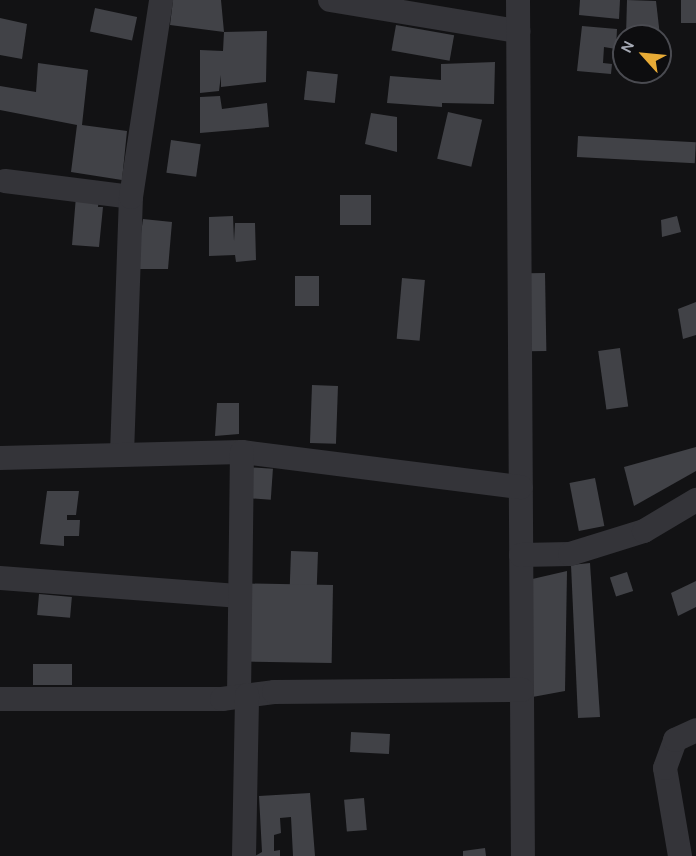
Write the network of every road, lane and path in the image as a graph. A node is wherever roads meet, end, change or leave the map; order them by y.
1 (161, 0) edge
2 (330, 0) edge
3 (518, 0) edge
4 (518, 31) junction
5 (5, 181) dead end
6 (131, 197) junction
7 (242, 452) junction
8 (122, 454) junction
9 (0, 458) edge
10 (521, 487) junction
11 (696, 500) edge
12 (521, 555) junction
13 (0, 578) edge
14 (237, 596) junction
15 (522, 690) junction
16 (243, 696) junction
17 (0, 699) edge
18 (696, 730) edge
19 (244, 856) edge
20 (523, 856) edge
21 (680, 856) edge

1 - 6 street
2 - 4 street
3 - 4 street
4 - 10 street
5 - 6 street
6 - 8 street
7 - 8 street
7 - 10 street
7 - 14 street
8 - 9 street
10 - 12 street
11 - 12 street
12 - 15 street
13 - 14 street
14 - 16 street
15 - 16 street
15 - 20 street
16 - 17 street
16 - 19 street
18 - 21 street

